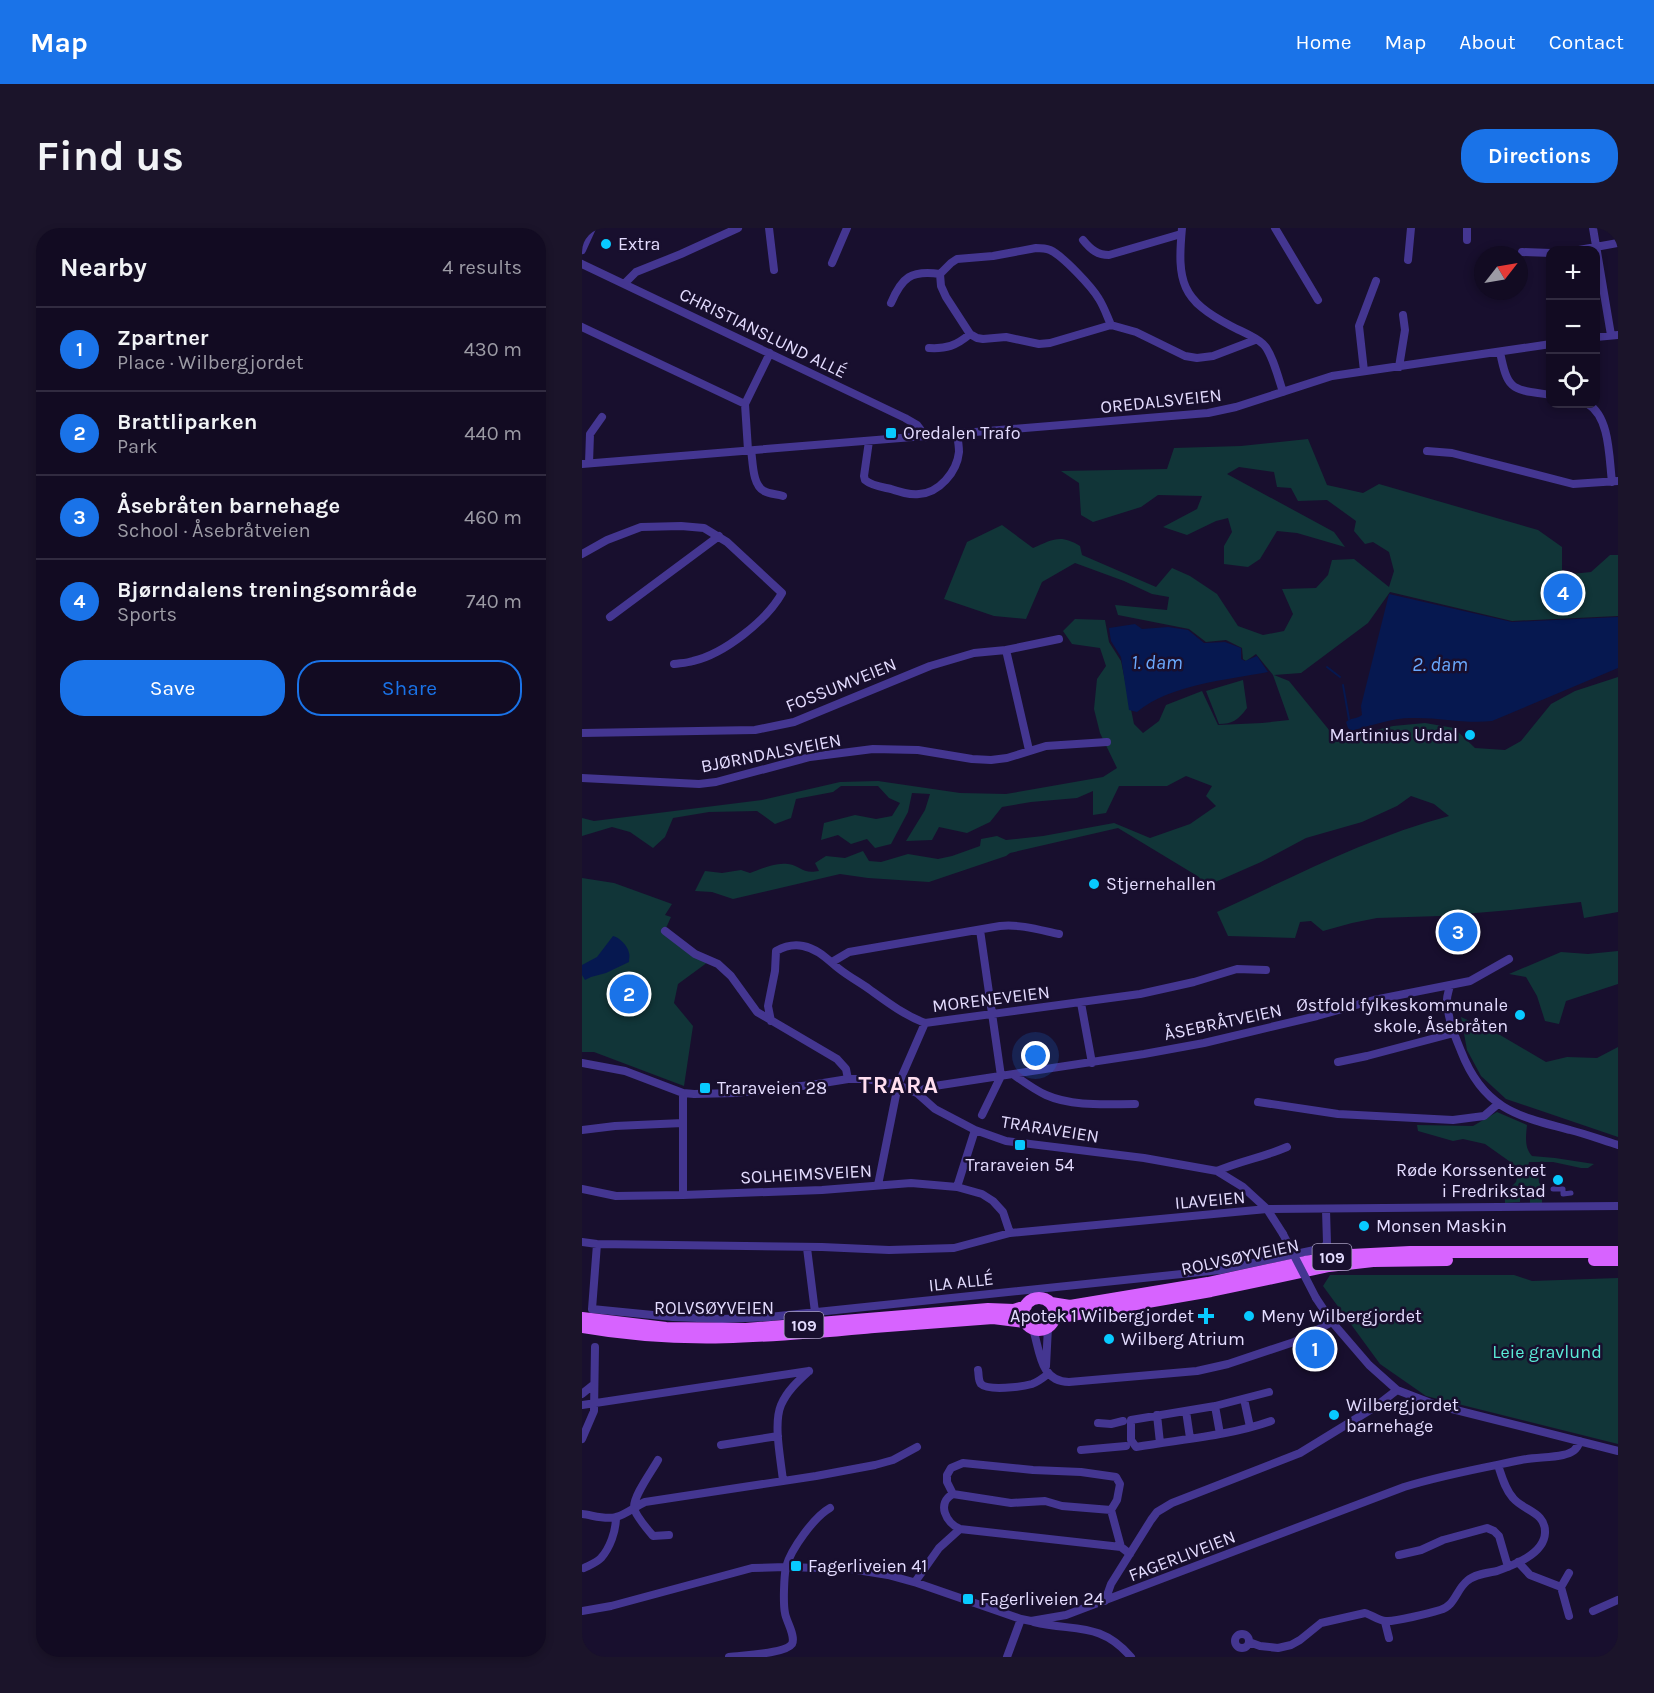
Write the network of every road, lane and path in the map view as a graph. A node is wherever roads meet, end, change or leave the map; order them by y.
1 (592, 228) edge
2 (738, 228) edge
3 (769, 228) edge
4 (847, 228) edge
5 (1275, 228) edge
6 (1411, 228) edge
7 (1467, 228) edge
8 (1593, 228) edge
9 (1182, 231) edge
10 (1083, 240) dead end
11 (1467, 240) dead end
12 (1618, 243) edge
13 (1595, 246) edge
14 (1600, 246) edge
15 (582, 250) edge
16 (1528, 252) edge
17 (1546, 253) edge
18 (1408, 260) dead end
19 (832, 263) dead end
20 (582, 264) edge
21 (1600, 269) edge
22 (774, 270) dead end
23 (940, 274) junction
24 (1376, 281) dead end
25 (624, 284) junction
26 (1318, 300) dead end
27 (891, 303) dead end
28 (1403, 315) dead end
29 (1111, 325) junction
30 (582, 327) edge
31 (970, 334) junction
32 (1615, 335) edge
33 (1600, 337) edge
34 (1255, 340) junction
35 (1546, 345) edge
36 (928, 348) dead end
37 (1500, 352) junction
38 (770, 353) junction
39 (1399, 367) junction
40 (1364, 371) junction
41 (1283, 392) junction
42 (1546, 394) edge
43 (745, 405) junction
44 (1594, 408) edge
45 (602, 417) dead end
46 (957, 434) junction
47 (926, 437) junction
48 (869, 441) junction
49 (750, 450) junction
50 (1427, 451) dead end
51 (585, 464) edge
52 (1615, 481) edge
53 (783, 496) dead end
54 (719, 536) junction
55 (582, 554) edge
56 (610, 616) dead end
57 (1059, 639) dead end
58 (1006, 650) junction
59 (674, 664) dead end
60 (582, 733) edge
61 (1107, 742) dead end
62 (1029, 750) junction
63 (582, 778) edge
64 (980, 930) junction
65 (665, 931) dead end
66 (1059, 934) dead end
67 (1509, 959) dead end
68 (832, 962) junction
69 (1266, 970) dead end
70 (1450, 985) junction
71 (1081, 1003) junction
72 (992, 1014) junction
73 (771, 1021) junction
74 (925, 1023) junction
75 (1454, 1033) junction
76 (1338, 1062) dead end
77 (582, 1063) edge
78 (1092, 1063) junction
79 (1014, 1075) junction
80 (1000, 1076) junction
81 (848, 1079) junction
82 (898, 1085) junction
83 (936, 1086) junction
84 (683, 1093) junction
85 (917, 1093) junction
86 (926, 1100) junction
87 (1258, 1102) dead end
88 (1136, 1104) dead end
89 (1498, 1104) junction
90 (982, 1115) dead end
91 (683, 1123) junction
92 (582, 1130) edge
93 (975, 1130) junction
94 (1618, 1145) edge
95 (1287, 1147) dead end
96 (1217, 1171) junction
97 (878, 1185) junction
98 (957, 1187) junction
99 (582, 1189) edge
100 (1552, 1190) dead end
101 (1571, 1193) dead end
102 (683, 1195) junction
103 (1618, 1206) edge
104 (1268, 1209) junction
105 (1326, 1210) junction
106 (1010, 1233) junction
107 (582, 1242) edge
108 (597, 1244) junction
109 (807, 1248) junction
110 (1618, 1252) edge
111 (1618, 1260) edge
112 (1051, 1303) junction
113 (1026, 1306) junction
114 (815, 1312) junction
115 (582, 1318) edge
116 (1332, 1322) junction
117 (1052, 1323) junction
118 (1029, 1325) junction
119 (582, 1327) edge
120 (595, 1347) dead end
121 (978, 1370) dead end
122 (1047, 1371) junction
123 (594, 1385) junction
124 (1397, 1390) junction
125 (1269, 1392) dead end
126 (582, 1394) edge
127 (1244, 1399) junction
128 (594, 1404) junction
129 (582, 1405) edge
130 (1215, 1406) junction
131 (1186, 1411) junction
132 (1157, 1415) junction
133 (1123, 1421) dead end
134 (1272, 1421) dead end
135 (1098, 1423) dead end
136 (1250, 1427) junction
137 (1220, 1434) junction
138 (778, 1436) junction
139 (1190, 1438) junction
140 (582, 1439) edge
141 (1580, 1441) junction
142 (1160, 1443) junction
143 (721, 1445) dead end
144 (1126, 1446) dead end
145 (917, 1447) dead end
146 (1081, 1450) dead end
147 (1618, 1451) edge
148 (658, 1460) dead end
149 (1498, 1465) junction
150 (783, 1481) junction
151 (953, 1494) junction
152 (634, 1506) junction
153 (830, 1508) dead end
154 (1111, 1510) junction
155 (582, 1514) edge
156 (616, 1517) junction
157 (960, 1529) junction
158 (669, 1535) dead end
159 (1121, 1547) junction
160 (1130, 1554) junction
161 (1399, 1555) dead end
162 (1518, 1562) junction
163 (786, 1567) junction
164 (1508, 1567) junction
165 (584, 1568) dead end
166 (1569, 1573) dead end
167 (915, 1582) junction
168 (1561, 1587) junction
169 (1618, 1600) edge
170 (1105, 1601) junction
171 (582, 1611) edge
172 (1593, 1611) dead end
173 (1569, 1616) dead end
174 (1021, 1619) junction
175 (1031, 1621) junction
176 (1385, 1622) junction
177 (1389, 1638) dead end
178 (1249, 1642) dead end
179 (729, 1657) edge
180 (1007, 1657) edge
181 (1131, 1657) edge

1 - 15 street
2 - 25 street
3 - 22 street
4 - 19 street
5 - 26 street
6 - 18 street
7 - 11 street
8 - 13 street
9 - 10 street
9 - 34 street
12 - 14 street
16 - 17 street
20 - 25 street, CHRISTIANSLUND ALLÉ
21 - 32 street
23 - 27 street
23 - 29 street
23 - 31 street
24 - 40 street
25 - 38 street, CHRISTIANSLUND ALLÉ
28 - 39 street
29 - 31 street
29 - 34 street
30 - 43 street
31 - 36 street
32 - 33 street
34 - 41 street
35 - 37 street, OREDALSVEIEN
37 - 39 street, OREDALSVEIEN
37 - 42 street
38 - 43 street
38 - 47 street, CHRISTIANSLUND ALLÉ
39 - 40 street, OREDALSVEIEN
40 - 41 street, OREDALSVEIEN
41 - 46 street, OREDALSVEIEN
43 - 49 street
44 - 52 street
45 - 51 street, OREDALSVEIEN
46 - 47 street, OREDALSVEIEN
46 - 48 street
47 - 48 street, OREDALSVEIEN
48 - 49 street, OREDALSVEIEN
49 - 51 street, OREDALSVEIEN
49 - 53 street
50 - 52 street
54 - 55 street
54 - 56 street
54 - 59 street
57 - 58 street, FOSSUMVEIEN
58 - 60 street, FOSSUMVEIEN
58 - 62 street
61 - 62 street, BJØRNDALSVEIEN
62 - 63 street, BJØRNDALSVEIEN
64 - 66 street
64 - 68 street
64 - 72 street
65 - 73 street
67 - 70 street, ÅSEBRÅTVEIEN
68 - 73 street, MORENEVEIEN
68 - 74 street, MORENEVEIEN
69 - 71 street, MORENEVEIEN
70 - 75 street
70 - 78 street, ÅSEBRÅTVEIEN
71 - 72 street, MORENEVEIEN
71 - 78 street
72 - 74 street, MORENEVEIEN
72 - 80 street
73 - 81 street
74 - 82 street
75 - 76 street
75 - 89 street
77 - 84 street, TRARAVEIEN
78 - 79 street, ÅSEBRÅTVEIEN
79 - 80 street, ÅSEBRÅTVEIEN
79 - 88 street
80 - 83 street, ÅSEBRÅTVEIEN
80 - 90 street
81 - 82 street, TRARAVEIEN
81 - 84 street, TRARAVEIEN
82 - 85 street, TRARAVEIEN
82 - 97 street
83 - 85 street, ÅSEBRÅTVEIEN
83 - 86 street
84 - 91 street
85 - 86 street, TRARAVEIEN
86 - 93 street, TRARAVEIEN
87 - 89 street
89 - 94 street
91 - 92 street
91 - 102 street
93 - 96 street, TRARAVEIEN
93 - 98 street
95 - 96 street
96 - 104 street, TRARAVEIEN
97 - 98 street, SOLHEIMSVEIEN
97 - 102 street, SOLHEIMSVEIEN
98 - 106 street, SOLHEIMSVEIEN
99 - 102 street, SOLHEIMSVEIEN
100 - 101 street
103 - 105 street, ILAVEIEN
104 - 105 street, ILAVEIEN
104 - 106 street, ILAVEIEN
104 - 116 street, TRARAVEIEN, bridge
105 - 114 street, ILA ALLÉ
106 - 109 street, ILAVEIEN
107 - 108 street, ILAVEIEN
108 - 109 street, ILAVEIEN
108 - 114 street, ILA ALLÉ
109 - 114 street
110 - 112 main road, ROLVSØYVEIEN / 109
111 - 117 main road, ROLVSØYVEIEN / 109
112 - 113 main road, 109
112 - 117 main road
113 - 115 main road, ROLVSØYVEIEN / 109
113 - 118 main road
116 - 122 street
116 - 124 street, TRARAVEIEN
117 - 118 main road, 109
117 - 122 street
118 - 119 main road, ROLVSØYVEIEN / 109
118 - 122 street
120 - 123 street
121 - 122 street
123 - 126 street
123 - 128 street
124 - 141 street
124 - 160 street
125 - 127 street
127 - 130 street
127 - 136 street
128 - 129 street
128 - 138 street
128 - 140 street
130 - 131 street
130 - 137 street
131 - 132 street
131 - 139 street
132 - 142 street
132 - 142 street
133 - 135 street
134 - 136 street
136 - 137 street
137 - 139 street
138 - 143 street
138 - 150 street
139 - 142 street
141 - 147 street
141 - 149 street, FAGERLIVEIEN
144 - 146 street
145 - 150 street
148 - 152 street
149 - 162 street
149 - 170 street, FAGERLIVEIEN
150 - 152 street
151 - 154 street
151 - 154 street
151 - 157 street
152 - 156 street
152 - 158 street
153 - 163 street
154 - 159 street
155 - 156 street
156 - 165 street
157 - 159 street
157 - 167 street
159 - 160 street
160 - 170 street
161 - 164 street
162 - 164 street
162 - 168 street
163 - 167 street, FAGERLIVEIEN
163 - 171 street, FAGERLIVEIEN
163 - 179 street
164 - 176 street
166 - 168 street
167 - 174 street, FAGERLIVEIEN
168 - 173 street
169 - 172 street
170 - 175 street, FAGERLIVEIEN
174 - 175 street, FAGERLIVEIEN
174 - 180 street
175 - 181 street
176 - 177 street
176 - 178 street

